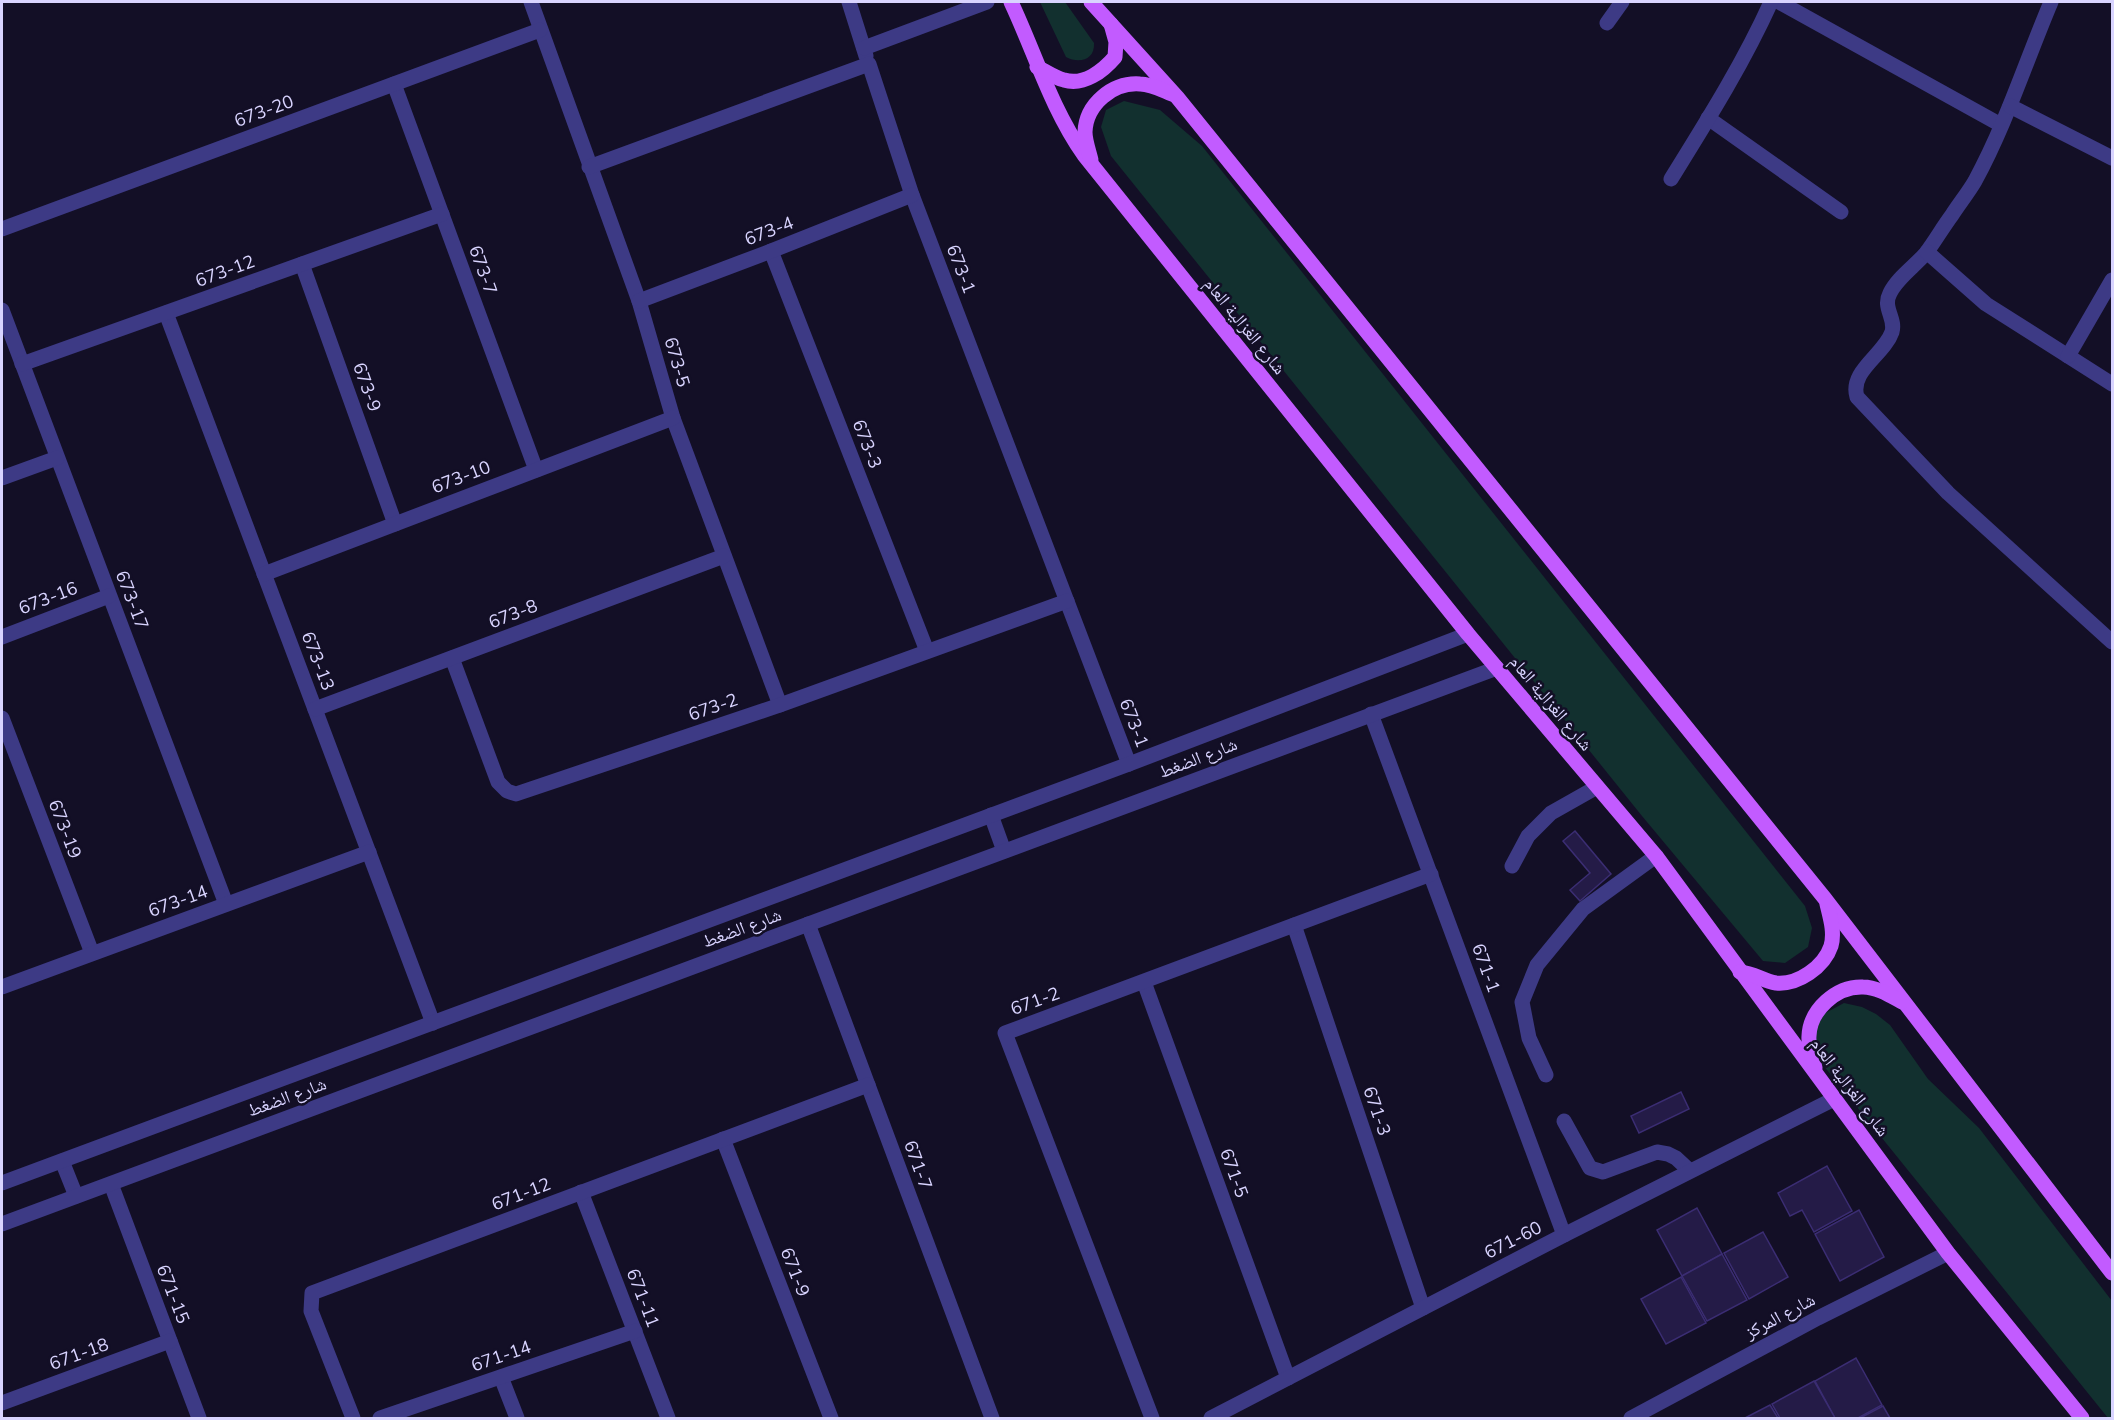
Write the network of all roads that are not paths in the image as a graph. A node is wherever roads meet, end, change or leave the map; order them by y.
1 (531, 2) edge
2 (849, 2) edge
3 (987, 2) edge
4 (1011, 2) edge
5 (1091, 2) edge
6 (1622, 2) edge
7 (1771, 2) edge
8 (1779, 2) edge
9 (2051, 2) edge
10 (1111, 23) junction
11 (1607, 23) dead end
12 (540, 30) junction
13 (864, 48) junction
14 (869, 64) junction
15 (1037, 66) junction
16 (394, 84) junction
17 (1177, 97) junction
18 (2010, 106) junction
19 (1708, 118) junction
20 (2001, 125) junction
21 (2112, 158) edge
22 (589, 167) junction
23 (1093, 167) junction
24 (1671, 179) dead end
25 (912, 195) junction
26 (1841, 212) dead end
27 (442, 214) junction
28 (2, 229) edge
29 (771, 251) junction
30 (1927, 252) junction
31 (302, 264) junction
32 (2112, 280) edge
33 (639, 301) junction
34 (2, 310) edge
35 (166, 313) junction
36 (2068, 356) junction
37 (22, 364) junction
38 (2112, 384) edge
39 (673, 418) junction
40 (57, 458) junction
41 (536, 470) junction
42 (2, 478) edge
43 (395, 524) junction
44 (724, 556) junction
45 (264, 574) junction
46 (109, 596) junction
47 (1067, 601) junction
48 (1467, 634) junction
49 (2, 637) edge
50 (2112, 642) edge
51 (927, 651) junction
52 (452, 658) junction
53 (1497, 668) junction
54 (780, 705) junction
55 (315, 709) junction
56 (1371, 714) junction
57 (2, 718) edge
58 (1129, 764) junction
59 (1597, 788) junction
60 (991, 815) junction
61 (1004, 851) junction
62 (369, 852) junction
63 (1656, 856) junction
64 (1512, 866) dead end
65 (1431, 874) junction
66 (1826, 900) junction
67 (226, 904) junction
68 (808, 924) junction
69 (1294, 925) junction
70 (92, 954) junction
71 (1740, 972) junction
72 (1144, 982) junction
73 (2, 987) edge
74 (1908, 1005) junction
75 (433, 1023) junction
76 (1546, 1075) dead end
77 (1818, 1077) junction
78 (868, 1085) junction
79 (1834, 1100) junction
80 (1564, 1121) dead end
81 (723, 1139) junction
82 (62, 1161) junction
83 (1690, 1171) junction
84 (2, 1184) edge
85 (111, 1184) junction
86 (581, 1192) junction
87 (76, 1196) junction
88 (2, 1224) edge
89 (1564, 1235) junction
90 (1948, 1253) junction
91 (2112, 1273) edge
92 (1423, 1308) junction
93 (635, 1331) junction
94 (170, 1341) junction
95 (501, 1377) junction
96 (1288, 1378) junction
97 (2, 1403) edge
98 (199, 1419) edge
99 (353, 1419) edge
100 (380, 1419) edge
101 (516, 1419) edge
102 (668, 1419) edge
103 (831, 1419) edge
104 (992, 1419) edge
105 (1152, 1419) edge
106 (1211, 1419) edge
107 (1631, 1419) edge
108 (2082, 1419) edge

1 - 12 street, 673-5
2 - 13 street, 673-1
3 - 13 street
4 - 15 main road, شارع الغزالية العام
5 - 10 main road
6 - 11 street
7 - 19 street
8 - 20 street
9 - 18 street
10 - 15 main road
10 - 17 main road
12 - 16 street, 673-20
12 - 22 street, 673-5
13 - 14 street, 673-1
14 - 22 street
14 - 25 street, 673-1
15 - 23 main road, شارع الغزالية العام
16 - 27 street, 673-7
16 - 28 street, 673-20
17 - 23 main road
17 - 66 main road
18 - 20 street
18 - 21 street
19 - 24 street
19 - 26 street
20 - 30 street
22 - 33 street, 673-5
23 - 48 main road, شارع الغزالية العام
25 - 29 street, 673-4
25 - 47 street, 673-1
27 - 31 street, 673-12
27 - 41 street, 673-7
29 - 33 street, 673-4
29 - 51 street, 673-3
30 - 36 street
30 - 50 street
31 - 35 street, 673-12
31 - 43 street, 673-9
32 - 36 street
33 - 39 street, 673-5
34 - 37 street, 673-17
35 - 37 street, 673-12
35 - 45 street, 673-13
36 - 38 street
37 - 40 street, 673-17
39 - 41 street, 673-10
39 - 44 street, 673-5
40 - 42 street
40 - 46 street, 673-17
41 - 43 street, 673-10
43 - 45 street, 673-10
44 - 52 street, 673-8
44 - 54 street, 673-5
45 - 55 street, 673-13
46 - 49 street, 673-16
46 - 67 street, 673-17
47 - 51 street, 673-2
47 - 58 street, 673-1
48 - 53 main road, شارع الغزالية العام
48 - 58 street, شارع الضغط
51 - 54 street, 673-2
52 - 54 street, 673-2
52 - 55 street, 673-8
53 - 56 street, شارع الضغط
53 - 59 main road, شارع الغزالية العام
55 - 62 street, 673-13
56 - 61 street, شارع الضغط
56 - 65 street, 671-1
57 - 70 street, 673-19
58 - 60 street, شارع الضغط
59 - 63 main road, شارع الغزالية العام
59 - 64 street
60 - 61 street
60 - 75 street, شارع الضغط
61 - 68 street, شارع الضغط
62 - 67 street, 673-14
62 - 75 street, 673-13
63 - 71 main road, شارع الغزالية العام
63 - 76 street
65 - 69 street, 671-2
65 - 89 street, 671-1
66 - 71 main road
66 - 74 main road
67 - 70 street, 673-14
68 - 78 street, 671-7
68 - 85 street, شارع الضغط
69 - 72 street, 671-2
69 - 92 street, 671-3
70 - 73 street, 673-14
71 - 77 main road, شارع الغزالية العام
72 - 96 street, 671-5
72 - 105 street, 671-2
74 - 77 main road
74 - 91 main road
75 - 82 street, شارع الضغط
77 - 79 main road, شارع الغزالية العام
78 - 81 street, 671-12
78 - 104 street, 671-7
79 - 83 street, 671-60
79 - 90 main road, شارع الغزالية العام
80 - 83 street
81 - 86 street, 671-12
81 - 103 street, 671-9
82 - 84 street, شارع الضغط
82 - 87 street
83 - 89 street, 671-60
85 - 87 street, شارع الضغط
85 - 94 street, 671-15
86 - 93 street, 671-11
86 - 99 street, 671-12
87 - 88 street, شارع الضغط
89 - 92 street, 671-60
90 - 107 street, شارع المركز
90 - 108 main road, شارع الغزالية العام
92 - 96 street, 671-60
93 - 95 street, 671-14
93 - 102 street, 671-11
94 - 97 street, 671-18
94 - 98 street, 671-15
95 - 100 street, 671-14
95 - 101 street
96 - 106 street, 671-60

